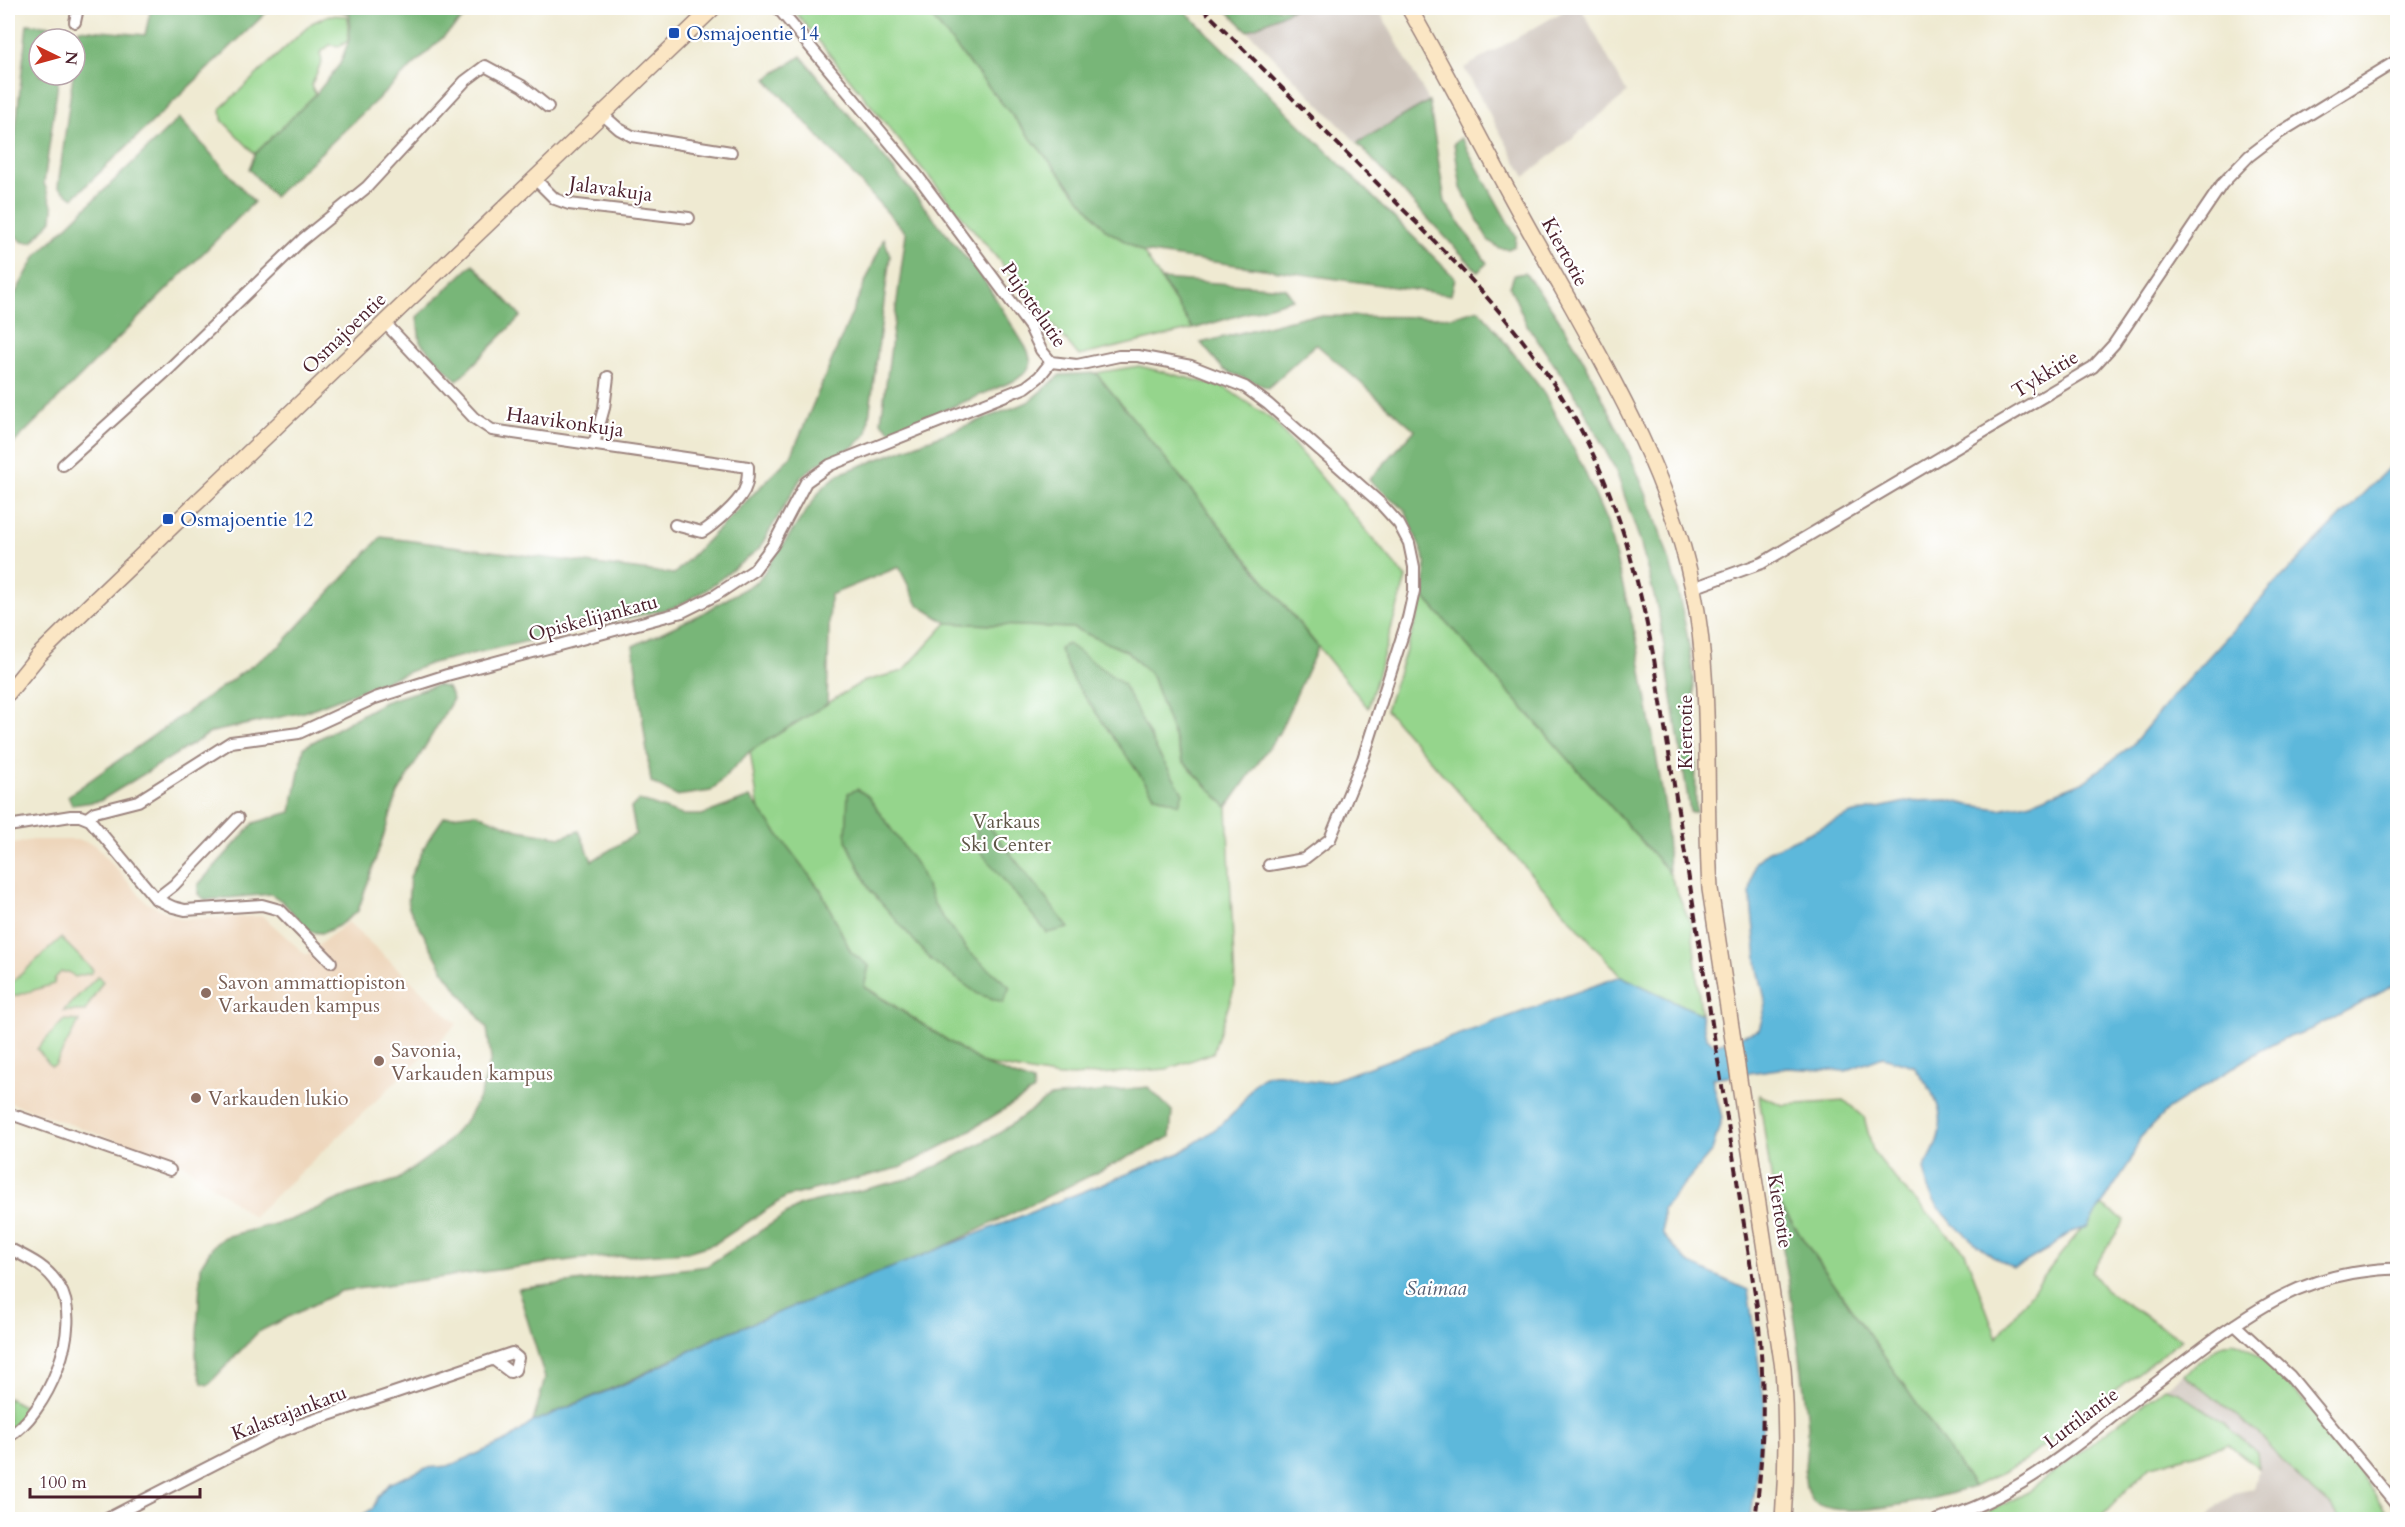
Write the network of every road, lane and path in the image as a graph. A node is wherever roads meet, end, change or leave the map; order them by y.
1 (78, 8) edge
2 (713, 8) edge
3 (778, 8) edge
4 (1409, 8) edge
5 (75, 22) dead end
6 (2397, 60) edge
7 (548, 107) dead end
8 (602, 114) junction
9 (731, 152) dead end
10 (535, 179) junction
11 (689, 218) dead end
12 (305, 228) dead end
13 (302, 240) junction
14 (385, 323) junction
15 (1051, 362) junction
16 (608, 377) dead end
17 (594, 444) junction
18 (63, 465) dead end
19 (675, 525) dead end
20 (1693, 588) junction
21 (8, 693) edge
22 (87, 818) junction
23 (238, 818) dead end
24 (8, 826) edge
25 (1269, 865) dead end
26 (156, 899) junction
27 (331, 962) dead end
28 (8, 1113) edge
29 (170, 1170) dead end
30 (8, 1248) edge
31 (2397, 1269) edge
32 (2235, 1325) junction
33 (494, 1360) dead end
34 (8, 1437) edge
35 (2397, 1507) edge
36 (1968, 1515) edge
37 (105, 1520) edge
38 (1783, 1520) edge
39 (1937, 1520) edge

1 - 5 street
2 - 8 street, Osmajoentie
3 - 15 street, Pujottelutie
4 - 20 street, Kiertotie
6 - 20 street, Tykkitie
7 - 13 street
8 - 9 street
8 - 10 street, Osmajoentie
10 - 11 street, Jalavakuja
10 - 14 street, Osmajoentie
12 - 13 street
13 - 18 street
14 - 17 street, Haavikonkuja
14 - 21 street, Osmajoentie
15 - 22 street, Opiskelijankatu
15 - 25 street, Pujottelutie
16 - 17 street
17 - 19 street, Haavikonkuja
20 - 38 street, Kiertotie
22 - 24 street
22 - 26 street
23 - 26 street
26 - 27 street
28 - 29 street
30 - 34 street
31 - 32 street, Luttilantie
32 - 35 street
32 - 36 street, Luttilantie
33 - 37 street, Kalastajankatu
36 - 39 street, Luttilantie

